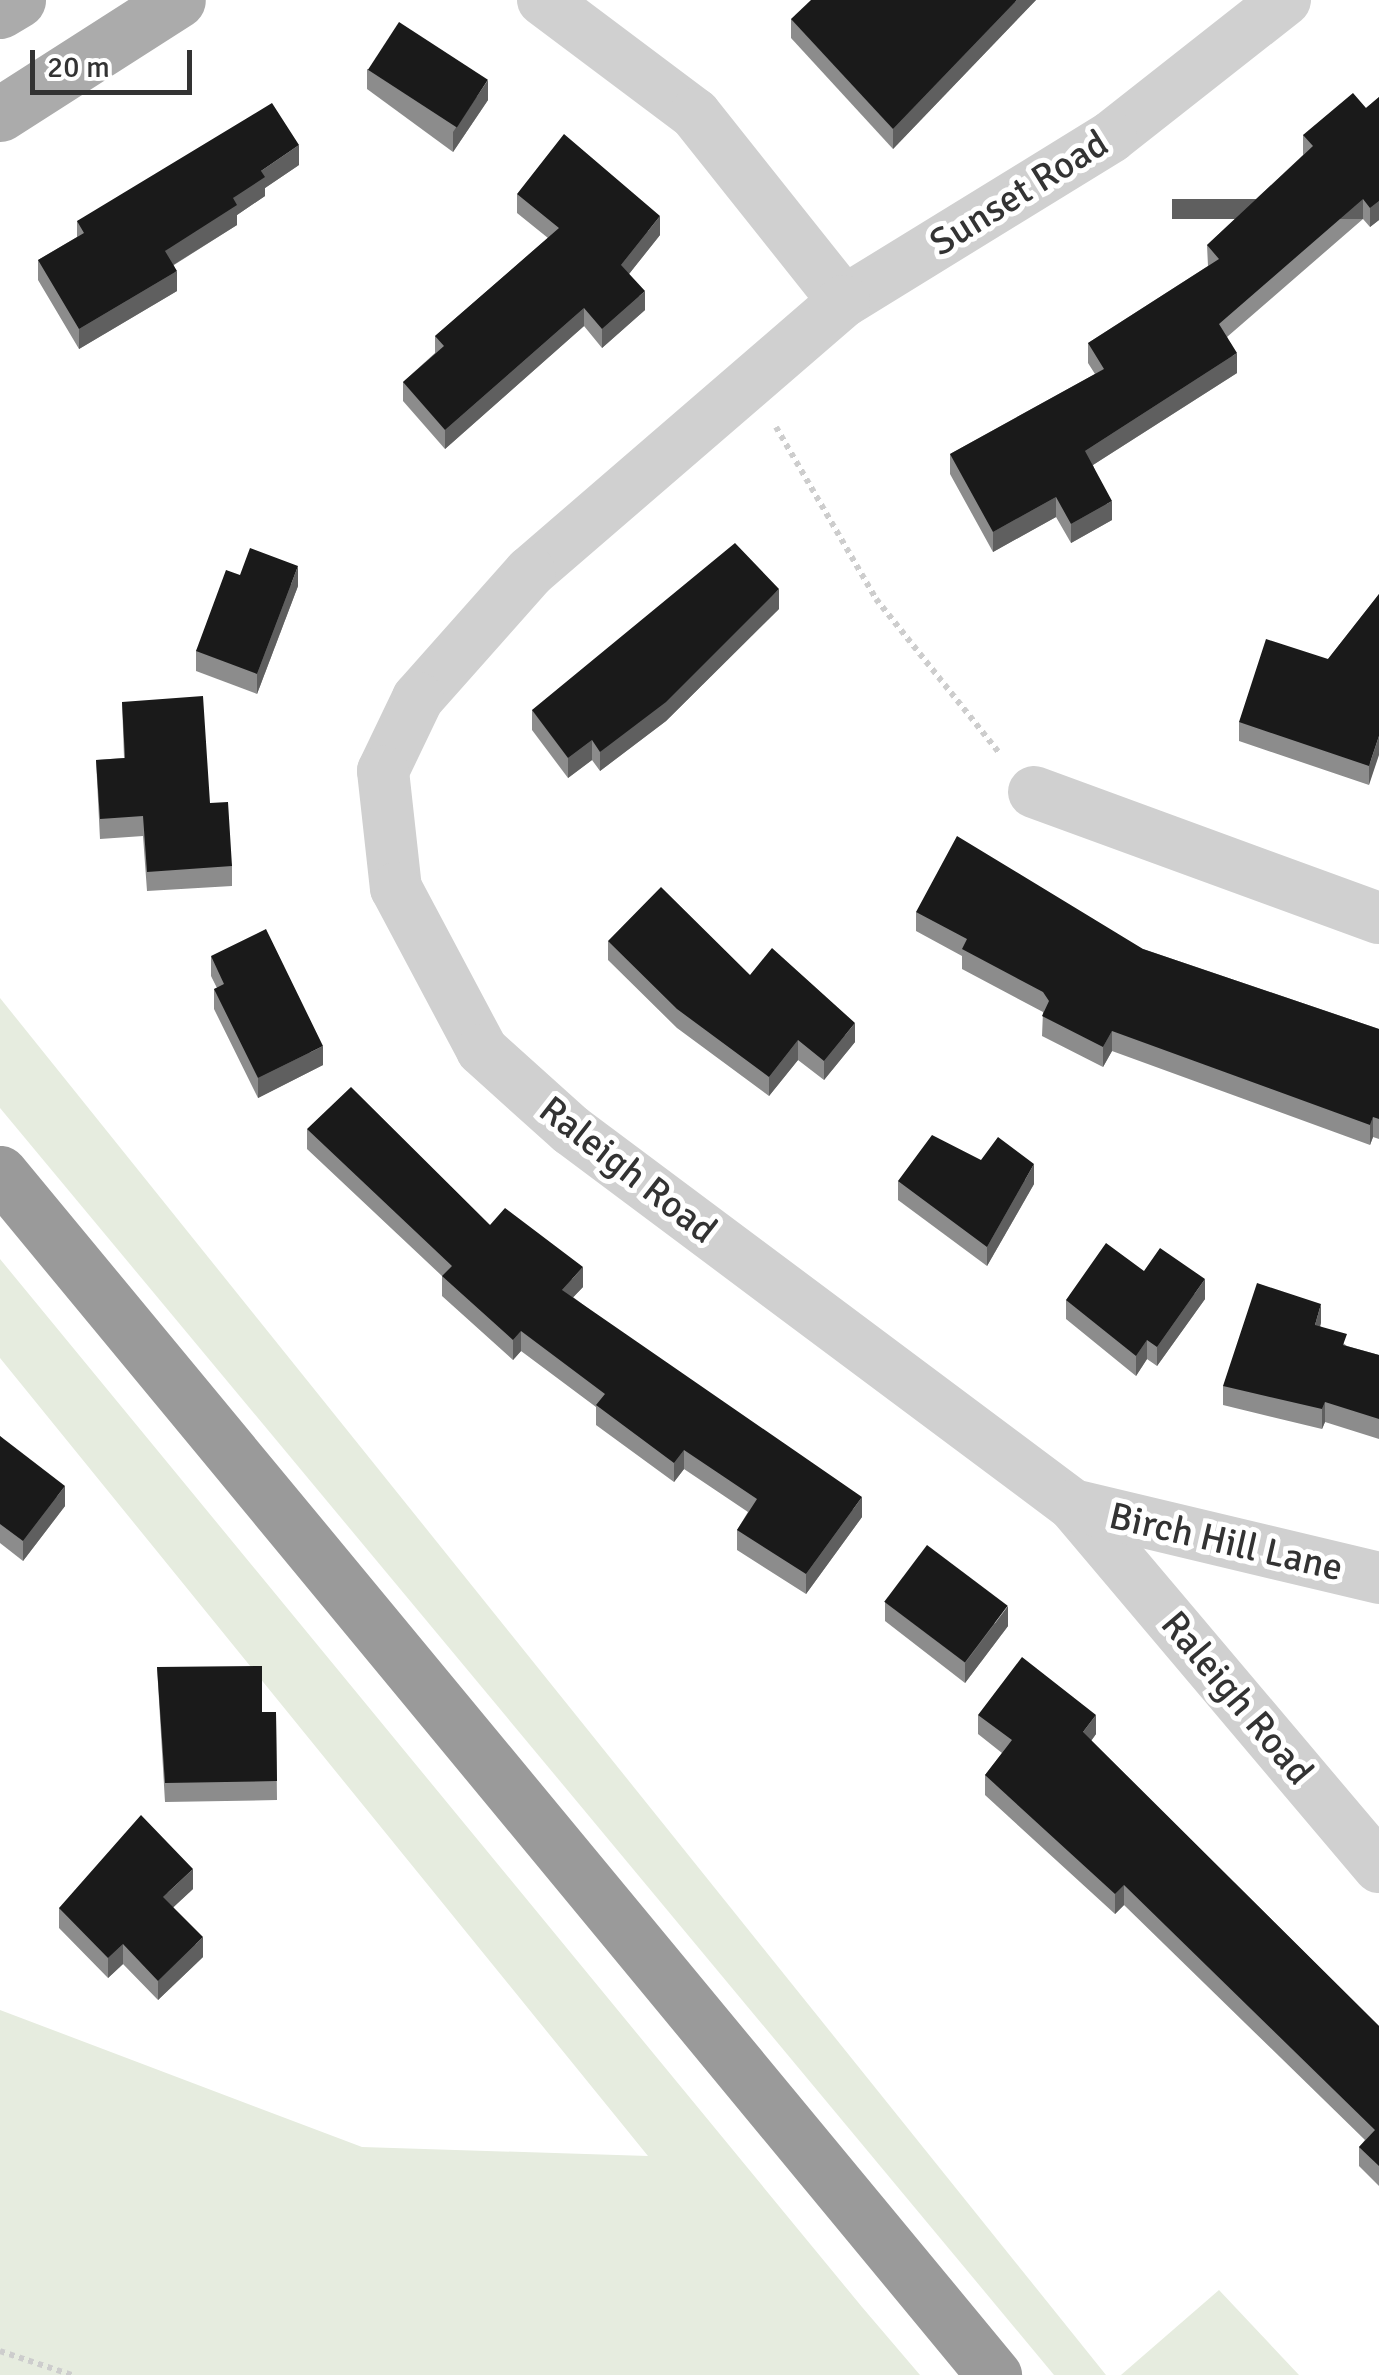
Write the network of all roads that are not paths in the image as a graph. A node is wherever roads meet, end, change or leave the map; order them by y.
1 (18, 0) edge
2 (178, 0) edge
3 (543, 0) edge
4 (1285, 0) edge
5 (0, 11) edge
6 (0, 114) edge
7 (844, 302) junction
8 (751, 383) joint
9 (1034, 792) road end
10 (1379, 918) edge
11 (0, 1173) edge
12 (1073, 1505) junction
13 (1379, 1578) edge
14 (1379, 1867) edge
15 (994, 2375) edge

1 - 5 main road
2 - 6 main road
3 - 7 street
4 - 7 street, Sunset Road
7 - 8 street, Sunset Road
8 - 12 street, Raleigh Road
9 - 10 street
11 - 15 highway
12 - 13 street, Birch Hill Lane
12 - 14 street, Raleigh Road

